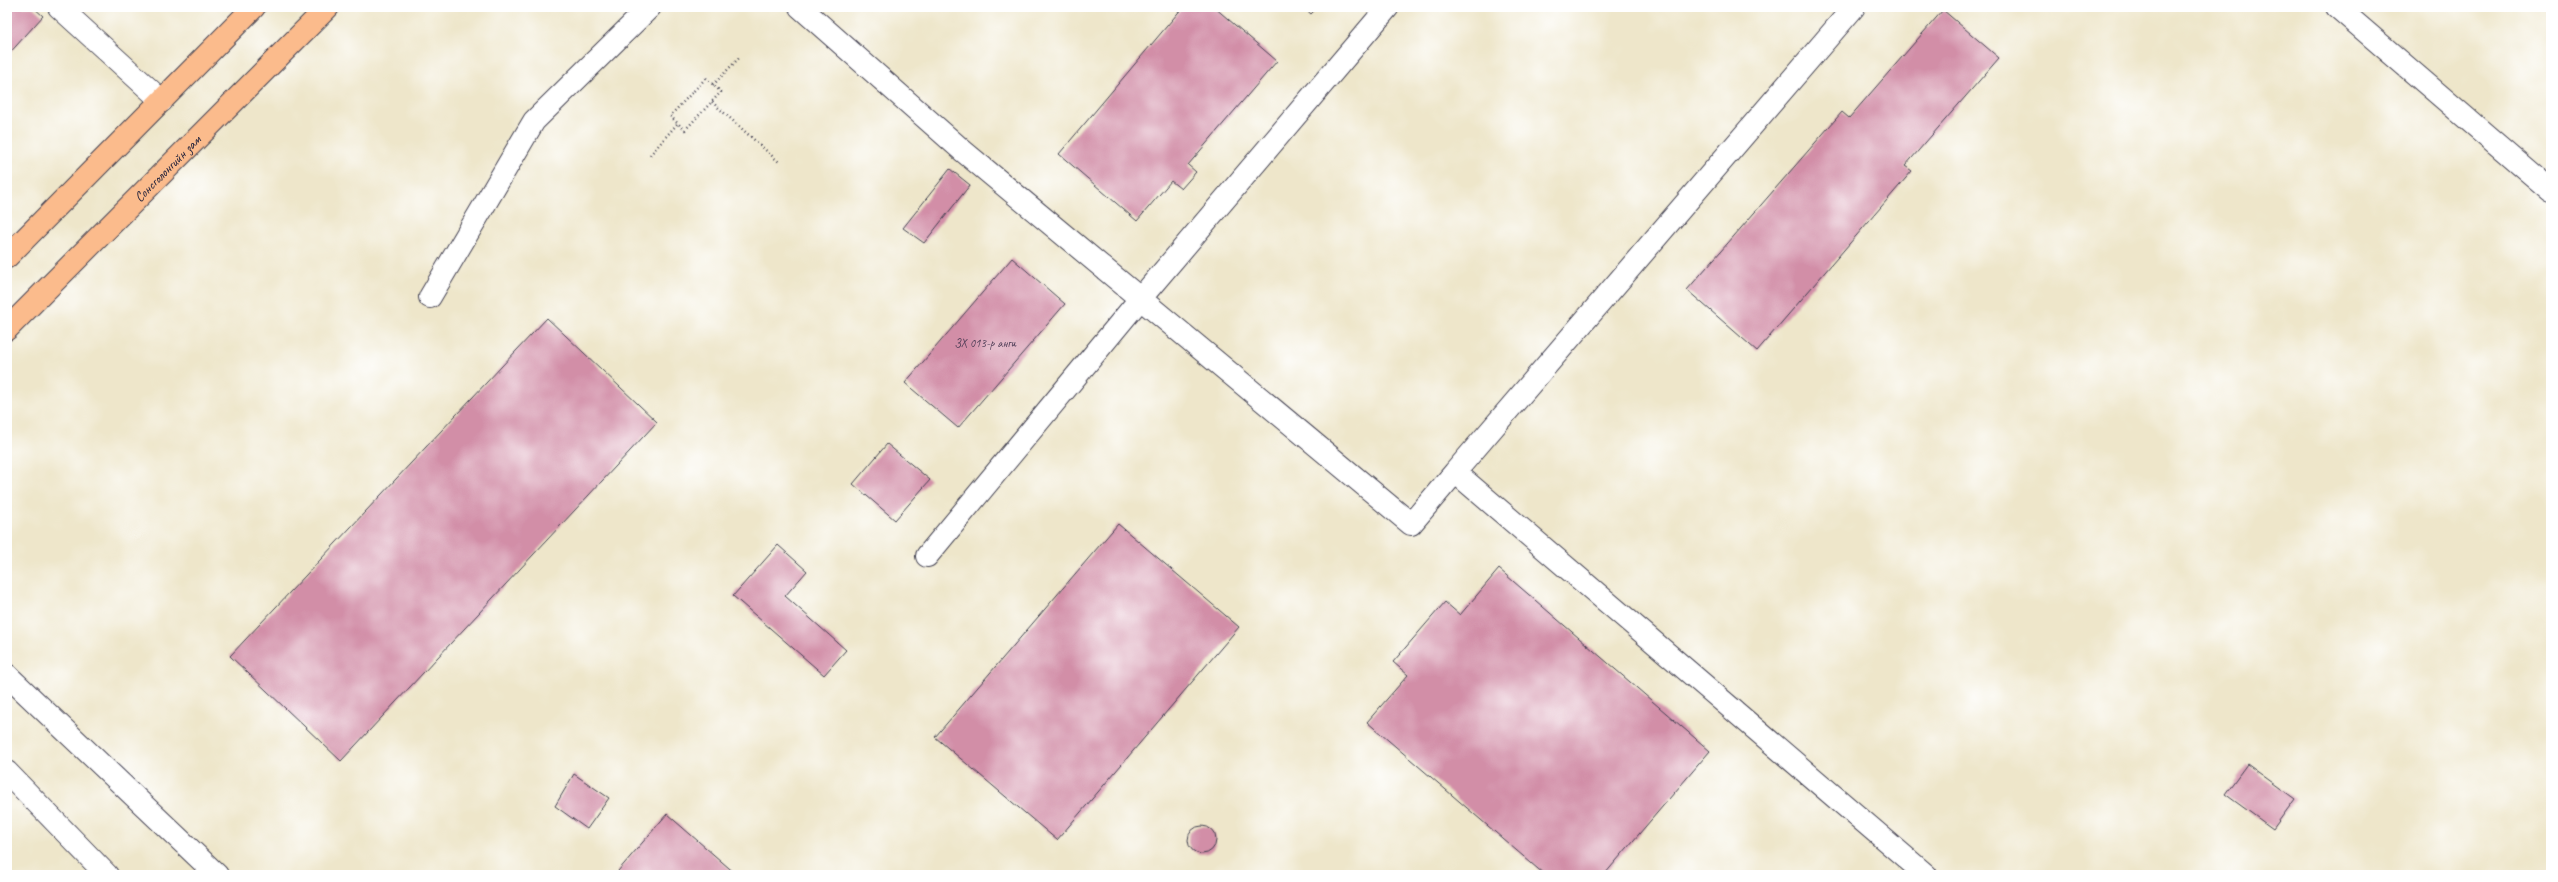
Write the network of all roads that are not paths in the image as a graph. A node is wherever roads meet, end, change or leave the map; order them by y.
1 (254, 7) edge
2 (328, 7) edge
3 (650, 7) edge
4 (800, 7) edge
5 (1388, 7) edge
6 (1854, 7) edge
7 (2337, 7) edge
8 (69, 10) edge
9 (162, 100) junction
10 (2551, 191) edge
11 (7, 257) edge
12 (430, 297) dead end
13 (1140, 299) junction
14 (7, 329) edge
15 (1455, 472) junction
16 (927, 556) dead end
17 (7, 675) edge
18 (7, 772) edge
19 (107, 875) edge
20 (217, 875) edge
21 (1926, 875) edge

1 - 9 main road
2 - 14 main road, Сонсголонгийн зам
3 - 12 lane
4 - 13 lane
5 - 13 lane
6 - 15 lane
7 - 10 lane
8 - 9 lane
9 - 11 main road
13 - 15 lane
13 - 16 lane
15 - 21 lane
17 - 20 lane
18 - 19 lane

